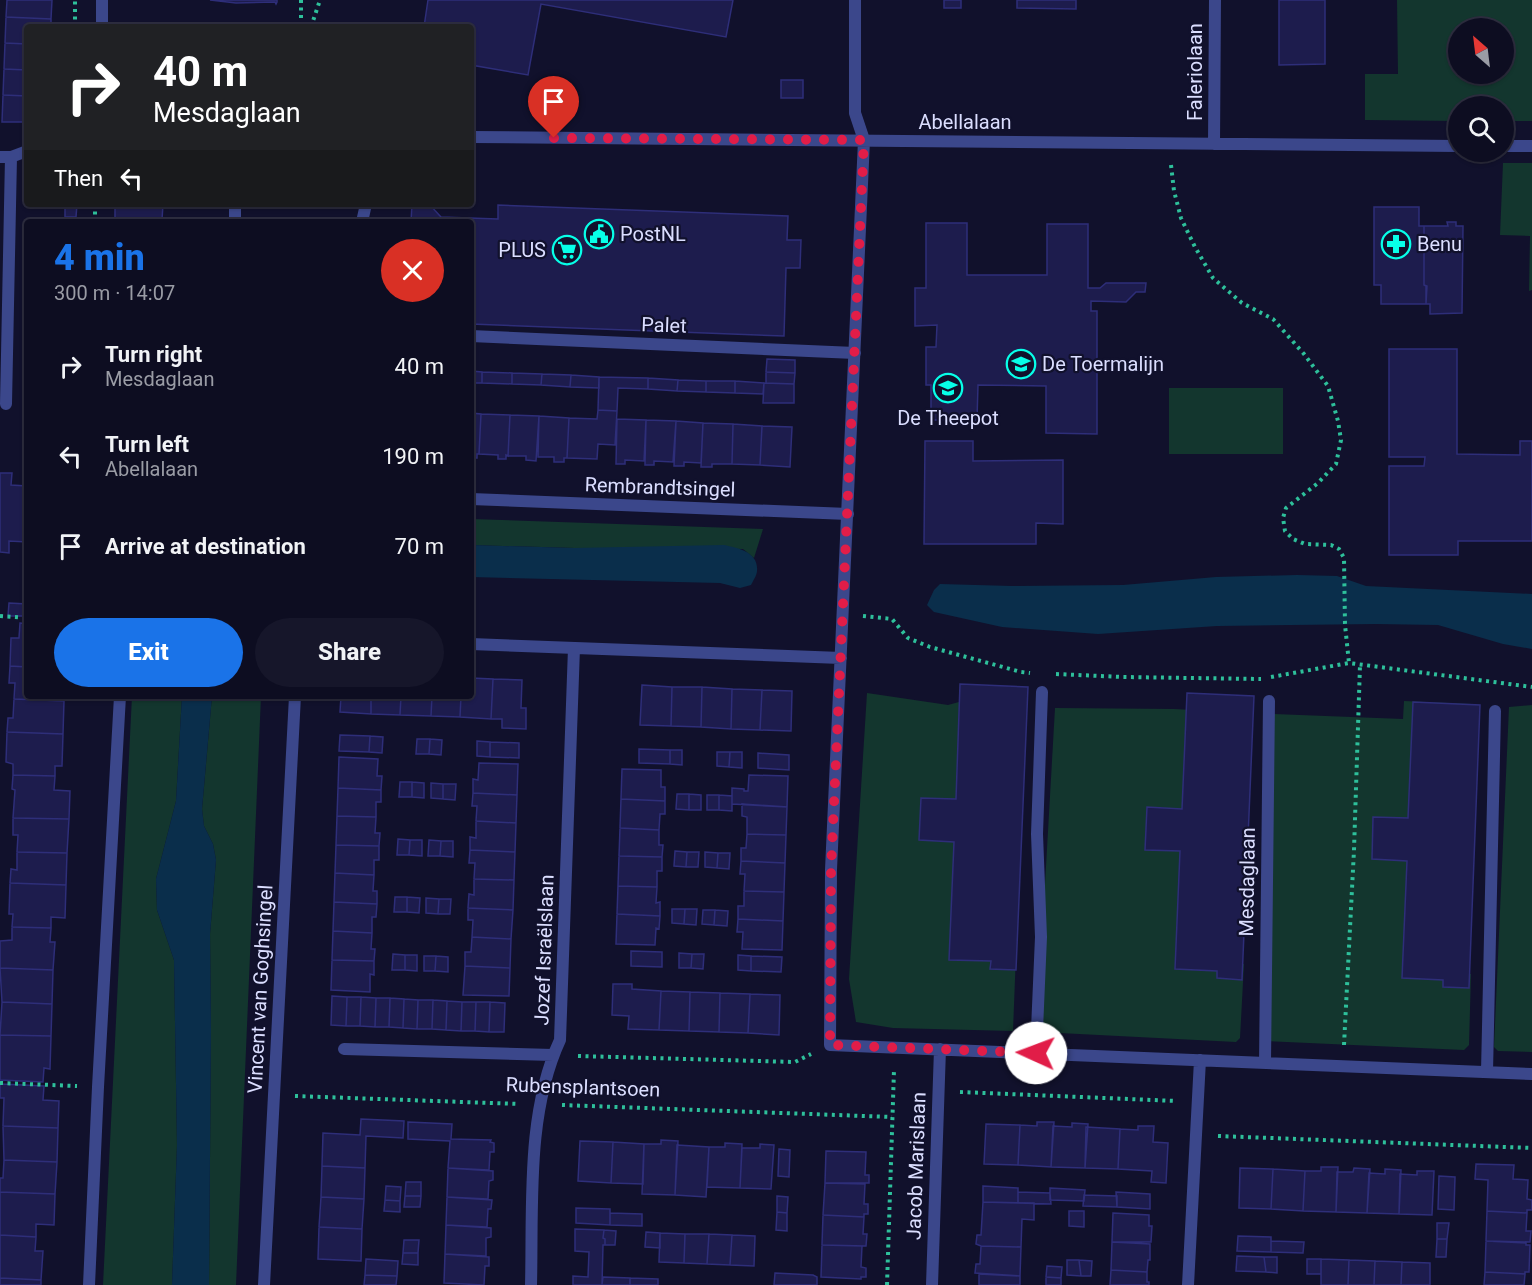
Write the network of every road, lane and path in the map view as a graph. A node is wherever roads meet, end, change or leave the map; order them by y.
1 (75, 0) edge
2 (102, 0) edge
3 (301, 0) edge
4 (320, 0) edge
5 (855, 0) edge
6 (1215, 0) edge
7 (75, 24) edge
8 (102, 24) edge
9 (301, 24) edge
10 (312, 24) edge
11 (474, 137) edge
12 (864, 140) junction
13 (1171, 143) junction
14 (1214, 144) junction
15 (1448, 146) edge
16 (1514, 146) edge
17 (1532, 146) edge
18 (24, 153) edge
19 (6, 157) edge
20 (474, 336) edge
21 (855, 353) junction
22 (6, 404) dead end
23 (474, 499) edge
24 (848, 514) junction
25 (843, 615) junction
26 (0, 616) edge
27 (24, 618) edge
28 (474, 644) edge
29 (574, 648) junction
30 (841, 658) junction
31 (1349, 663) junction
32 (1360, 665) junction
33 (1032, 673) dead end
34 (1055, 674) dead end
35 (1532, 687) edge
36 (1042, 692) dead end
37 (120, 699) edge
38 (295, 699) edge
39 (1269, 701) dead end
40 (1495, 711) dead end
41 (830, 1045) junction
42 (895, 1048) junction
43 (344, 1049) dead end
44 (940, 1049) junction
45 (1036, 1053) junction
46 (553, 1055) junction
47 (1200, 1060) junction
48 (1265, 1063) junction
49 (1344, 1066) junction
50 (1487, 1072) junction
51 (1532, 1074) edge
52 (0, 1083) edge
53 (98, 1087) junction
54 (939, 1090) junction
55 (274, 1095) junction
56 (1198, 1102) junction
57 (540, 1104) junction
58 (892, 1117) junction
59 (1196, 1135) junction
60 (1532, 1148) edge
61 (89, 1285) edge
62 (264, 1285) edge
63 (531, 1285) edge
64 (887, 1285) edge
65 (932, 1285) edge
66 (1188, 1285) edge

1 - 7 path
2 - 8 street
3 - 9 path
4 - 10 path
5 - 12 street
6 - 14 street, Faleriolaan
11 - 12 street, Abellalaan
12 - 13 street, Abellalaan
12 - 21 street
13 - 14 street, Abellalaan
13 - 31 path
14 - 15 street, Abellalaan
16 - 17 street
18 - 19 street
19 - 22 street
20 - 21 street, Palet
21 - 24 street
23 - 24 street, Rembrandtsingel
24 - 25 street
25 - 30 street
25 - 33 path
26 - 27 path
28 - 29 street
29 - 30 street
29 - 46 street, Jozef Israëlslaan
30 - 41 street
31 - 32 path
31 - 34 path
32 - 35 path
32 - 49 path
36 - 45 street
37 - 53 street
38 - 55 street, Vincent van Goghsingel
39 - 48 street, Mesdaglaan
40 - 50 street
41 - 42 street
41 - 46 path, Rubensplantsoen
42 - 44 street
42 - 58 path
43 - 46 street, Rubensplantsoen
44 - 45 street
44 - 54 street, Jacob Marislaan
45 - 47 street
46 - 57 street, Jozef Israëlslaan
47 - 48 street
47 - 56 street
48 - 49 street
49 - 50 street
50 - 51 street
52 - 53 path
53 - 61 street
54 - 56 path
54 - 65 street, Jacob Marislaan
55 - 57 path, Rubensplantsoen
55 - 62 street, Vincent van Goghsingel
56 - 59 street
57 - 58 path, Rubensplantsoen
57 - 63 street, Jozef Israëlslaan
58 - 64 path
59 - 60 path
59 - 66 street

